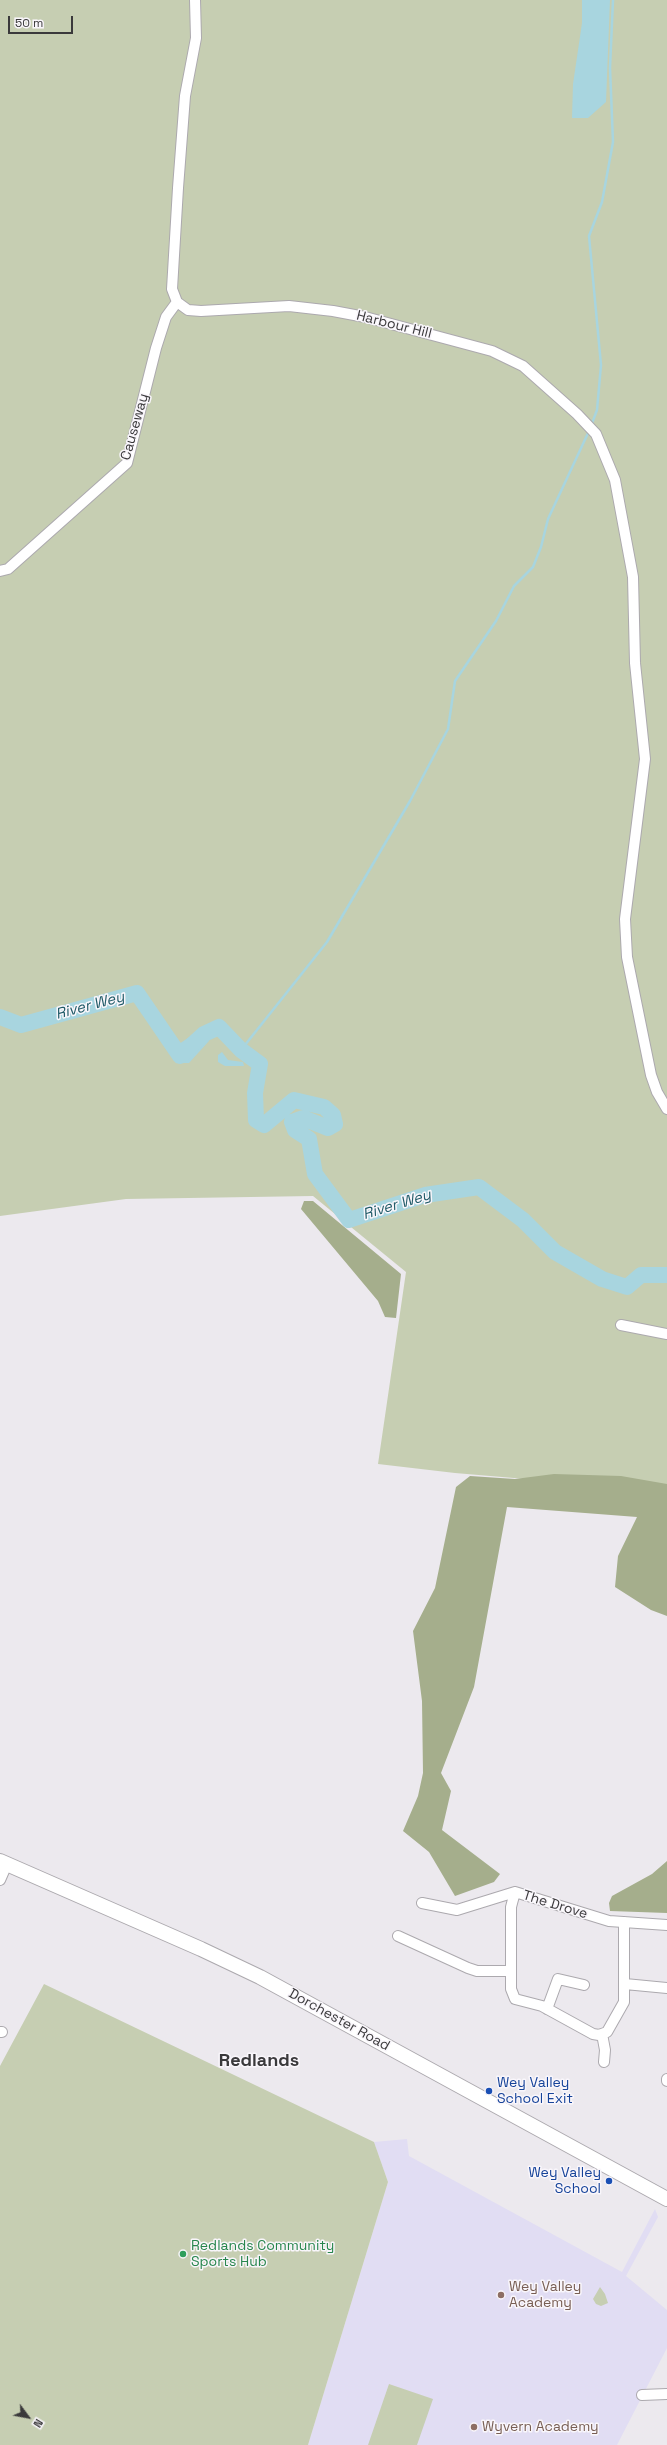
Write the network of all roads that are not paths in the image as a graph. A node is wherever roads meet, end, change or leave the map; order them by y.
1 (195, 0) edge
2 (177, 302) junction
3 (0, 571) edge
4 (667, 1109) edge
5 (621, 1325) dead end
6 (667, 1334) edge
7 (3, 1862) edge
8 (0, 1880) edge
9 (515, 1892) junction
10 (422, 1902) dead end
11 (624, 1922) junction
12 (667, 1925) edge
13 (398, 1936) dead end
14 (511, 1971) junction
15 (625, 1984) junction
16 (584, 1985) dead end
17 (667, 1988) edge
18 (547, 2008) junction
19 (602, 2034) junction
20 (604, 2062) dead end
21 (667, 2199) edge
22 (667, 2394) edge
23 (642, 2395) dead end

1 - 2 street
2 - 3 street, Causeway
2 - 4 street, Harbour Hill
5 - 6 street
7 - 8 street
7 - 21 main road, Dorchester Road
9 - 10 street, The Drove
9 - 11 street, The Drove
9 - 14 street
11 - 12 street, The Drove
11 - 15 street
13 - 14 street
14 - 18 street
15 - 17 street
15 - 19 street
16 - 18 street
18 - 19 street
19 - 20 street
22 - 23 street

